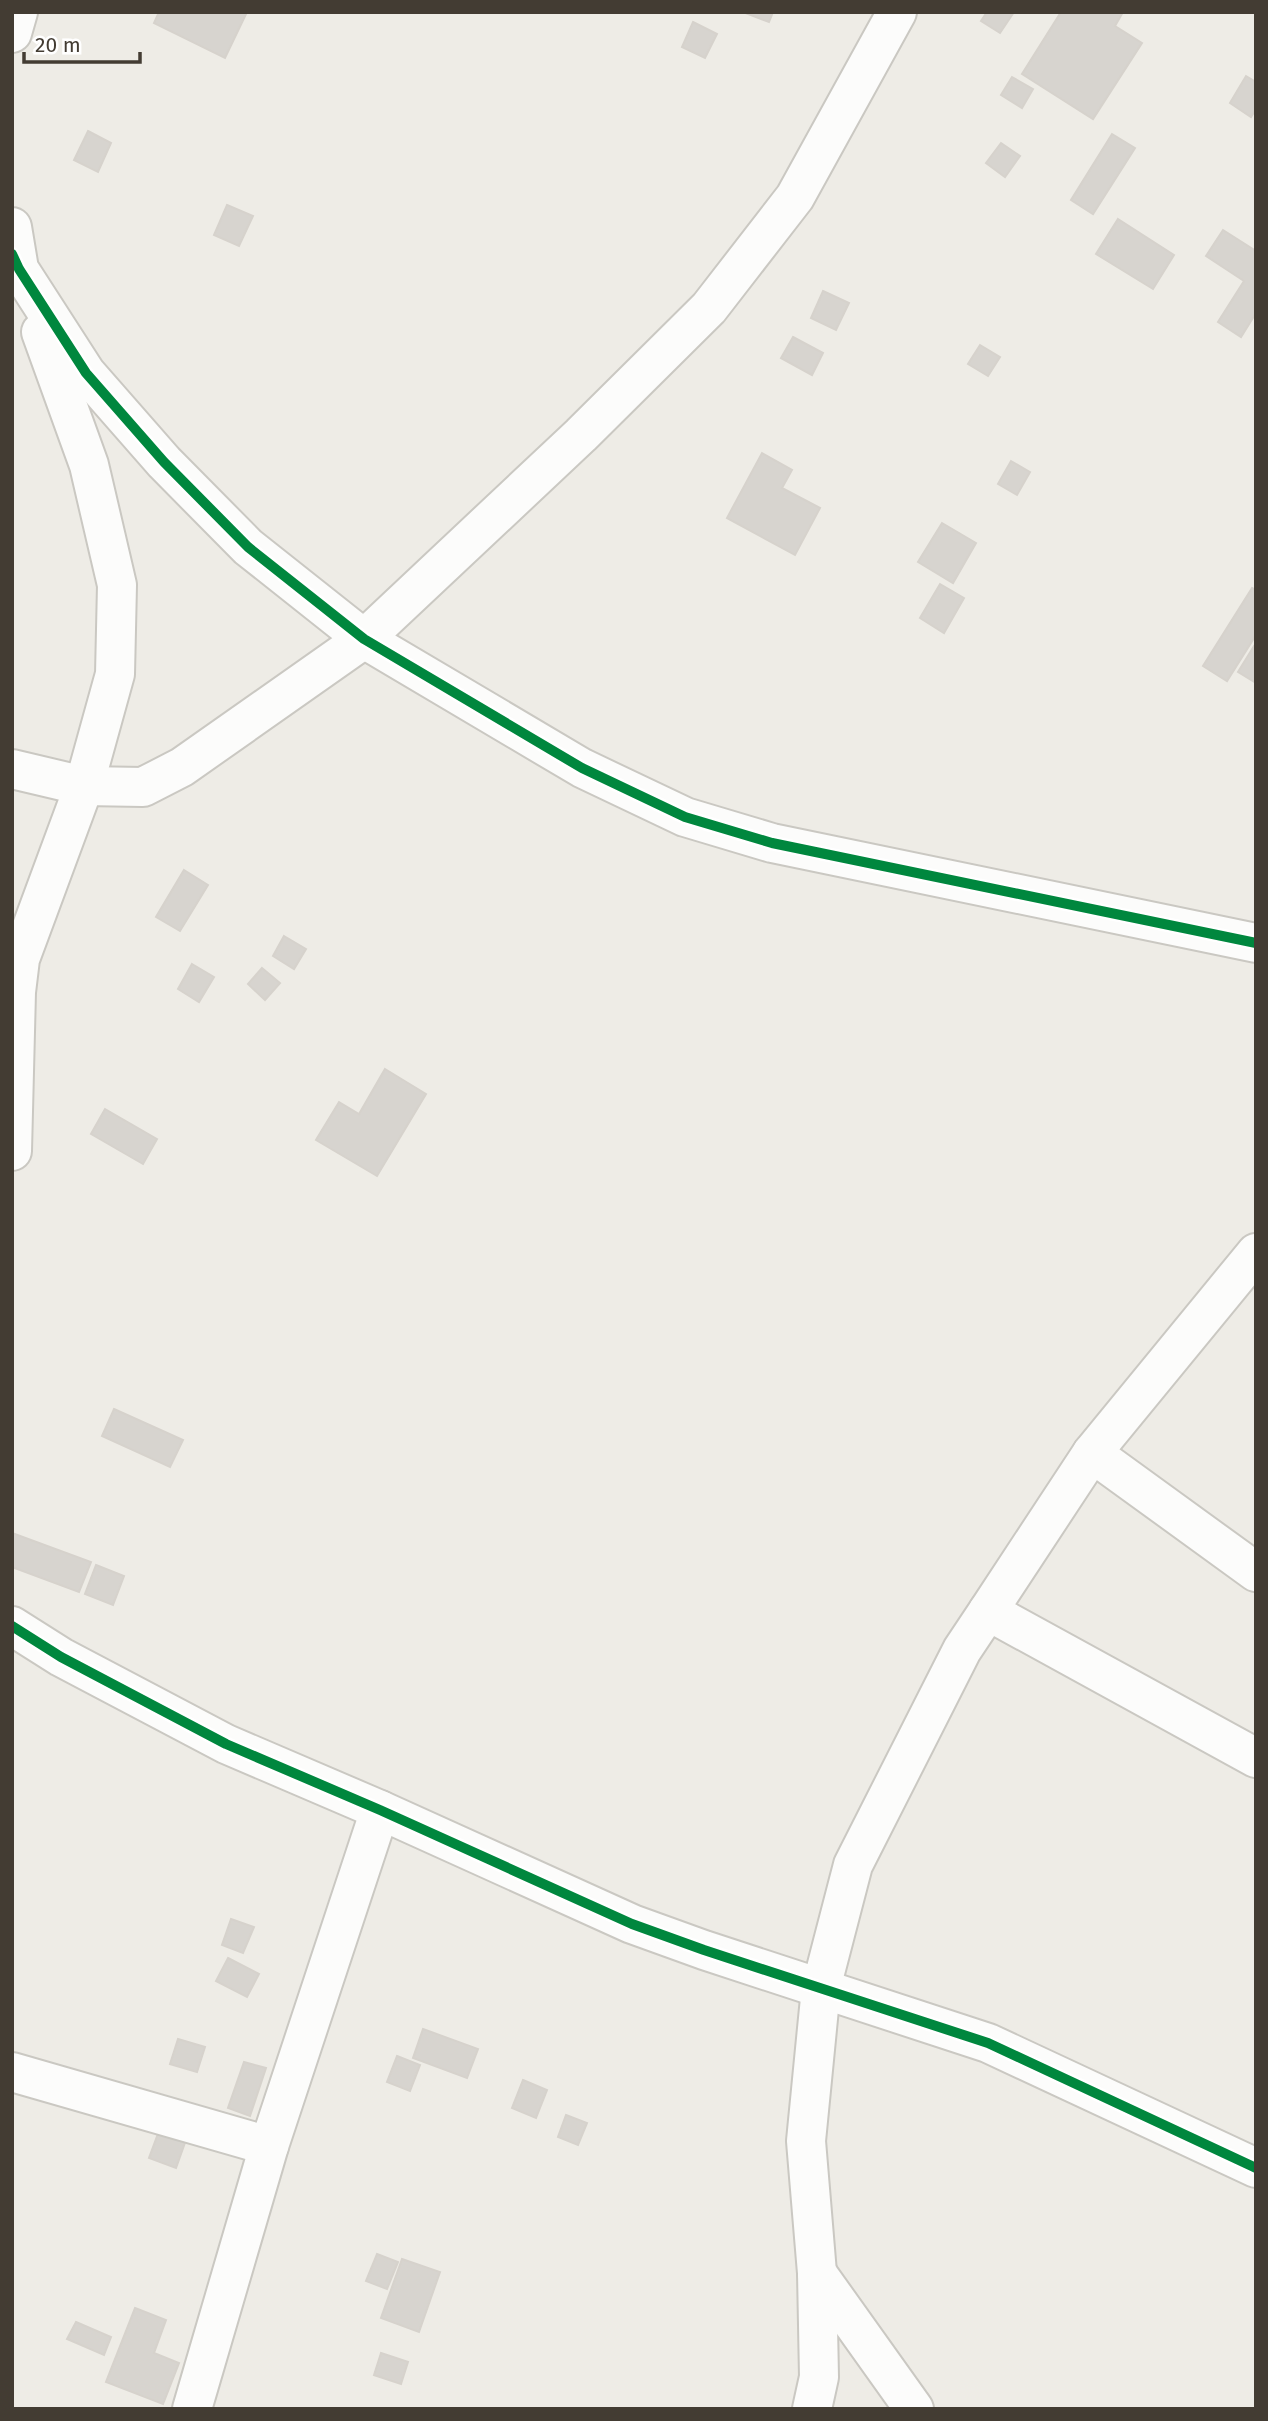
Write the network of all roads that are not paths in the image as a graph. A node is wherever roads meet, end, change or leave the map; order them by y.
1 (18, 12) edge
2 (897, 12) edge
3 (12, 33) edge
4 (12, 227) edge
5 (16, 262) edge
6 (364, 639) junction
7 (12, 769) edge
8 (84, 786) junction
9 (1256, 943) edge
10 (12, 1151) edge
11 (1256, 1253) edge
12 (1092, 1453) junction
13 (1256, 1572) edge
14 (988, 1611) junction
15 (12, 1626) edge
16 (1256, 1758) edge
17 (380, 1810) junction
18 (821, 1988) junction
19 (12, 2072) edge
20 (269, 2146) junction
21 (1256, 2168) edge
22 (817, 2273) junction
23 (192, 2409) edge
24 (812, 2409) edge
25 (914, 2409) edge

1 - 3 street
2 - 6 street
4 - 5 street
5 - 6 street
5 - 8 street
6 - 8 street
6 - 9 street
7 - 8 street
8 - 10 street
11 - 12 street
12 - 13 street
12 - 14 street
14 - 16 street
14 - 18 street
15 - 17 street
17 - 18 street
17 - 20 street
18 - 21 street
18 - 22 street
19 - 20 street
20 - 23 street
22 - 24 street
22 - 25 street

